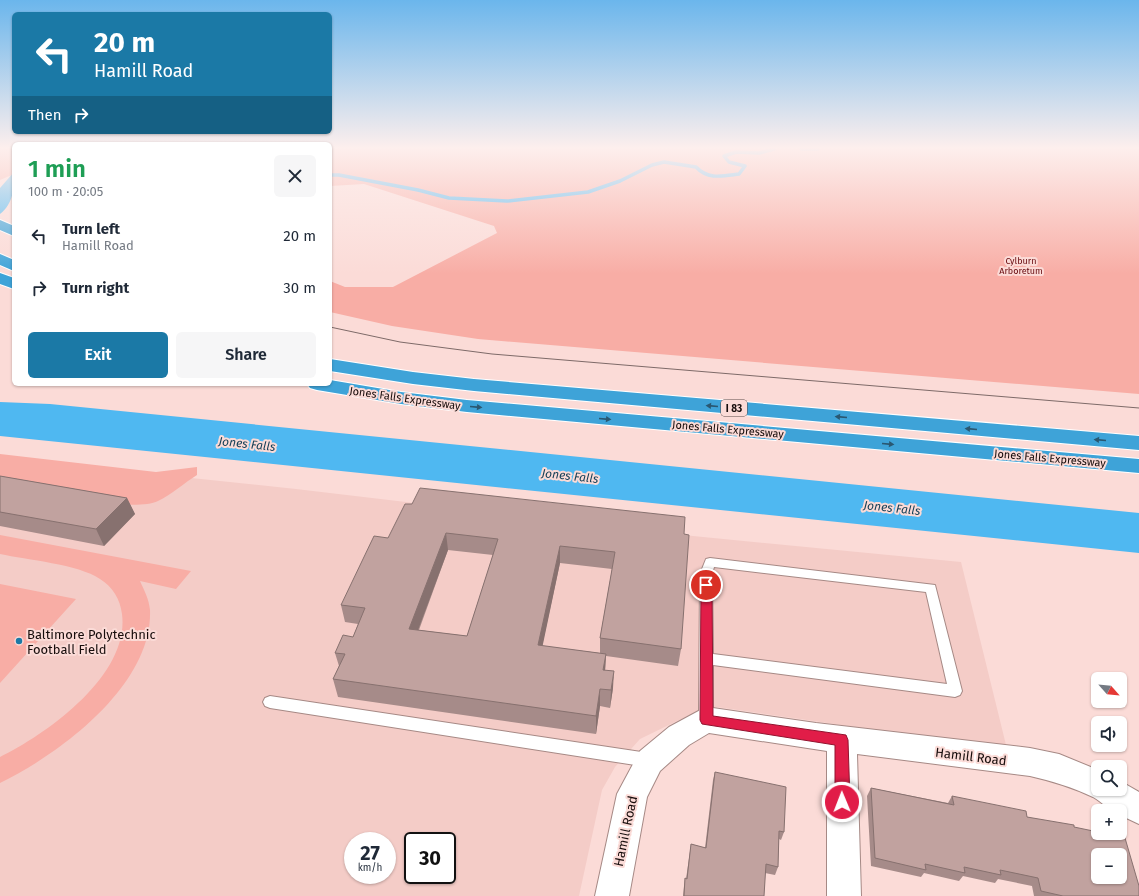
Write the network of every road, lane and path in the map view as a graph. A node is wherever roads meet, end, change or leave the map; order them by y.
1 (5, 230) edge
2 (12, 239) edge
3 (0, 259) edge
4 (12, 265) edge
5 (0, 278) edge
6 (12, 283) edge
7 (332, 365) edge
8 (329, 386) edge
9 (1139, 443) edge
10 (1139, 466) edge
11 (706, 659) junction
12 (270, 702) dead end
13 (706, 720) junction
14 (842, 740) junction
15 (650, 761) junction
16 (1091, 782) edge
17 (1119, 796) edge
18 (1139, 809) edge
19 (612, 896) edge
20 (844, 896) edge

1 - 2 highway
3 - 4 highway
5 - 6 highway
9 -> 7 highway, Jones Falls Expressway / I 83
8 -> 10 highway, Jones Falls Expressway / I 83
11 - 11 lane
11 - 13 lane
12 - 15 lane
13 - 14 street, Hamill Road
13 - 15 street, Hamill Road
14 - 16 street, Hamill Road
14 - 20 street
15 - 19 street, Hamill Road
17 - 18 street

